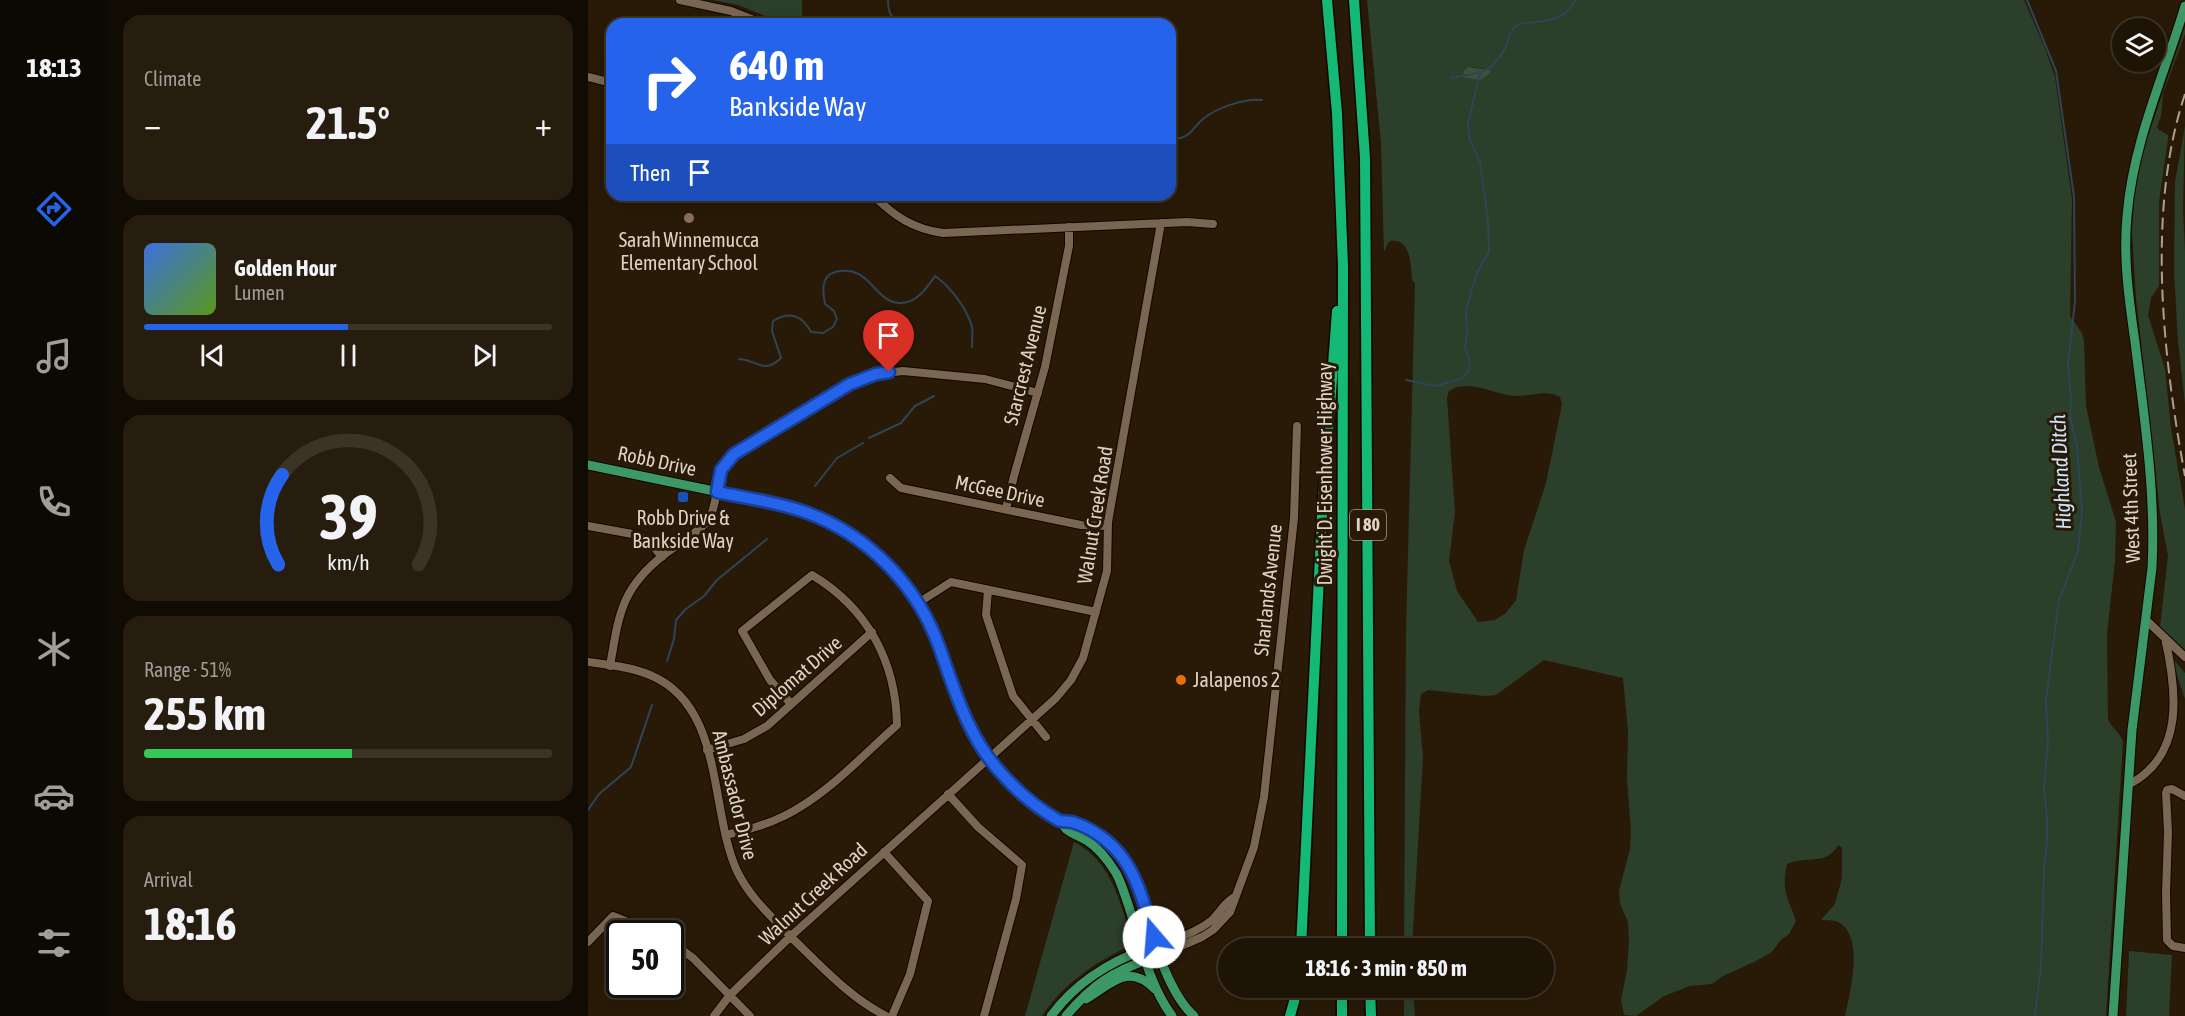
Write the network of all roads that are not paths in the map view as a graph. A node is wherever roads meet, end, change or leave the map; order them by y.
1 (680, 0) edge
2 (1327, 0) edge
3 (1354, 0) edge
4 (2185, 6) edge
5 (749, 18) edge
6 (588, 77) edge
7 (606, 82) edge
8 (880, 201) edge
9 (1161, 223) junction
10 (1213, 224) dead end
11 (1069, 227) junction
12 (1343, 266) junction
13 (1038, 393) junction
14 (1298, 426) dead end
15 (588, 465) edge
16 (890, 478) dead end
17 (717, 492) junction
18 (1006, 509) junction
19 (588, 526) edge
20 (1108, 526) junction
21 (662, 557) junction
22 (988, 590) junction
23 (918, 603) junction
24 (1095, 612) junction
25 (2146, 620) junction
26 (872, 632) junction
27 (2165, 638) junction
28 (2185, 657) edge
29 (588, 662) edge
30 (610, 666) junction
31 (791, 704) junction
32 (1031, 720) junction
33 (1046, 737) dead end
34 (707, 750) junction
35 (988, 758) junction
36 (2128, 785) junction
37 (948, 794) junction
38 (2185, 796) edge
39 (1061, 822) junction
40 (726, 835) junction
41 (884, 852) junction
42 (1235, 897) junction
43 (609, 920) edge
44 (623, 920) edge
45 (606, 923) edge
46 (791, 936) junction
47 (1301, 938) edge
48 (1342, 938) edge
49 (1370, 938) edge
50 (588, 942) edge
51 (1156, 945) junction
52 (2185, 948) edge
53 (684, 951) edge
54 (1145, 955) junction
55 (1160, 955) junction
56 (1156, 990) junction
57 (730, 995) junction
58 (1296, 998) edge
59 (1299, 998) edge
60 (1342, 998) edge
61 (1370, 998) edge
62 (1074, 1007) junction
63 (714, 1016) edge
64 (750, 1016) edge
65 (886, 1016) edge
66 (892, 1016) edge
67 (984, 1016) edge
68 (1051, 1016) edge
69 (1066, 1016) edge
70 (1172, 1016) edge
71 (1194, 1016) edge
72 (1290, 1016) edge
73 (1298, 1016) edge
74 (1342, 1016) edge
75 (1371, 1016) edge
76 (2113, 1016) edge

1 - 5 street
2 - 12 highway, Dwight D. Eisenhower Highway / I 80
3 - 49 highway, I 80
4 - 25 main road, West 4th Street
6 - 7 street
8 - 11 street
9 - 10 street
9 - 11 street
9 - 20 street, Walnut Creek Road
11 - 13 street, Starcrest Avenue
12 - 47 highway
12 - 48 highway, Dwight D. Eisenhower Highway / I 80
13 - 17 street
13 - 18 street, Starcrest Avenue
14 - 42 street, Sharlands Avenue
15 - 17 main road, Robb Drive
16 - 18 street, McGee Drive
17 - 21 street
17 - 23 main road, Robb Drive
18 - 20 street, McGee Drive
19 - 21 street
20 - 24 street, Walnut Creek Road
21 - 30 street
22 - 23 street
22 - 24 street
22 - 32 street
23 - 35 main road, Robb Drive
24 - 32 street, Walnut Creek Road
25 - 27 street
25 - 36 main road, West 4th Street
26 - 31 street, Diplomat Drive
26 - 31 street
26 - 40 street
27 - 28 street
27 - 36 street
29 - 30 street, Ambassador Drive
30 - 34 street, Ambassador Drive
31 - 34 street, Diplomat Drive
32 - 33 street
32 - 35 street, Walnut Creek Road
34 - 40 street, Ambassador Drive
35 - 37 street, Walnut Creek Road
35 - 39 main road, Robb Drive
36 - 76 main road, West 4th Street
37 - 41 street, Walnut Creek Road
37 - 67 street
38 - 52 street
39 - 51 main road, Robb Drive
39 - 54 main road, Robb Drive
40 - 46 street, Ambassador Drive
41 - 46 street, Walnut Creek Road
41 - 66 street
42 - 51 street, Sharlands Avenue
42 - 55 street, Sharlands Avenue
43 - 44 street
45 - 50 street
46 - 57 street, Walnut Creek Road
46 - 65 street, Ambassador Drive
51 - 54 main road, Sharlands Avenue
51 - 55 main road, Robb Drive
53 - 57 street
54 - 55 main road, Sharlands Avenue
54 - 56 main road, Robb Drive
54 - 62 main road, Sharlands Avenue
54 - 68 main road, Sharlands Avenue
55 - 71 main road, Robb Drive
56 - 62 main road
56 - 70 main road, Robb Drive
57 - 63 street, Walnut Creek Road
57 - 64 street
58 - 72 highway
59 - 73 highway
60 - 74 highway
61 - 75 highway
62 - 69 main road, Sharlands Avenue

